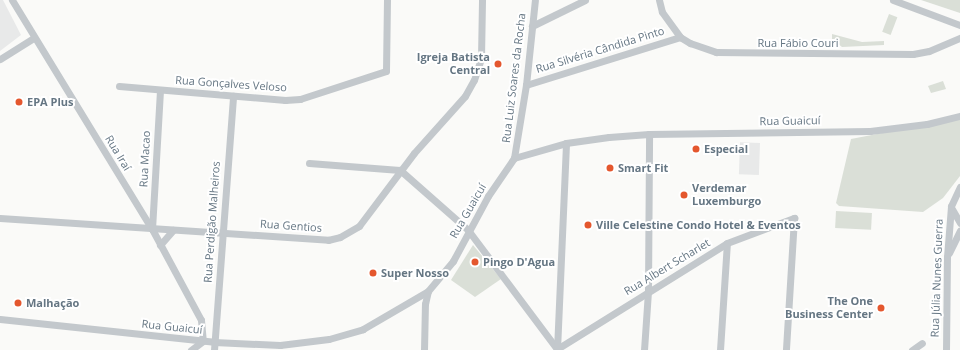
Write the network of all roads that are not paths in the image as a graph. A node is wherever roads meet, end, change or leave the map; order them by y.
1 (12, 0) edge
2 (387, 0) edge
3 (482, 0) edge
4 (535, 0) edge
5 (585, 0) edge
6 (659, 0) edge
7 (893, 0) edge
8 (960, 25) edge
9 (532, 26) junction
10 (680, 37) junction
11 (34, 38) junction
12 (960, 38) edge
13 (0, 59) edge
14 (526, 85) junction
15 (119, 86) dead end
16 (160, 90) junction
17 (233, 96) junction
18 (960, 116) edge
19 (649, 134) junction
20 (566, 143) junction
21 (514, 158) junction
22 (309, 163) dead end
23 (400, 170) junction
24 (960, 187) edge
25 (951, 206) junction
26 (0, 218) edge
27 (960, 224) edge
28 (950, 225) junction
29 (152, 229) junction
30 (173, 230) junction
31 (468, 230) junction
32 (960, 230) edge
33 (223, 233) junction
34 (727, 244) junction
35 (160, 245) junction
36 (947, 257) junction
37 (428, 291) junction
38 (648, 291) junction
39 (0, 319) edge
40 (12, 322) junction
41 (0, 325) edge
42 (203, 341) junction
43 (214, 342) junction
44 (922, 343) dead end
45 (557, 349) edge
46 (946, 349) edge
47 (191, 350) edge
48 (214, 350) edge
49 (424, 350) edge
50 (644, 350) edge
51 (720, 350) edge
52 (786, 350) edge
53 (912, 350) edge

1 - 11 street, Rua Iraí
2 - 17 street, Rua Gonçalves Veloso
3 - 23 street, Rua Gentios
4 - 9 street, Rua Luiz Soares da Rocha
5 - 9 street
6 - 10 street, Rua Fábio Couri
7 - 8 street
9 - 14 street, Rua Luiz Soares da Rocha
10 - 12 street, Rua Fábio Couri
10 - 14 street, Rua Silvéria Cândida Pinto
11 - 13 street
11 - 29 street, Rua Iraí
14 - 21 street, Rua Luiz Soares da Rocha
15 - 16 street, Rua Gonçalves Veloso
16 - 17 street, Rua Gonçalves Veloso
16 - 29 street, Rua Macao
17 - 33 street, Rua Perdigão Malheiros
18 - 19 street, Rua Guaicuí
19 - 20 street, Rua Guaicuí
19 - 38 street
20 - 21 street, Rua Guaicuí
20 - 45 street
21 - 31 street, Rua Guaicuí
22 - 23 street
23 - 31 street
23 - 33 street, Rua Gentios
24 - 25 street, Rua Júlia Nunes Guerra
25 - 27 street
25 - 28 street, Rua Júlia Nunes Guerra
26 - 29 street, Rua Gentios
27 - 28 street
28 - 36 street, Rua Júlia Nunes Guerra
29 - 30 street, Rua Gentios
29 - 35 street, Rua Iraí
30 - 33 street, Rua Gentios
30 - 35 street
31 - 37 street, Rua Guaicuí
31 - 45 street
32 - 36 street
33 - 43 street, Rua Perdigão Malheiros
34 - 38 street, Rua Albert Scharlet
34 - 51 street
34 - 52 street, Rua Albert Scharlet
35 - 42 street, Rua Iraí
36 - 46 street, Rua Júlia Nunes Guerra
37 - 43 street, Rua Guaicuí
37 - 49 street
38 - 45 street, Rua Albert Scharlet
38 - 50 street
39 - 40 street, Rua Guaicuí
40 - 41 street, Rua Guaicuí
40 - 42 street, Rua Guaicuí
42 - 43 street, Rua Guaicuí
42 - 47 street
43 - 48 street, Rua Perdigão Malheiros
44 - 53 street

